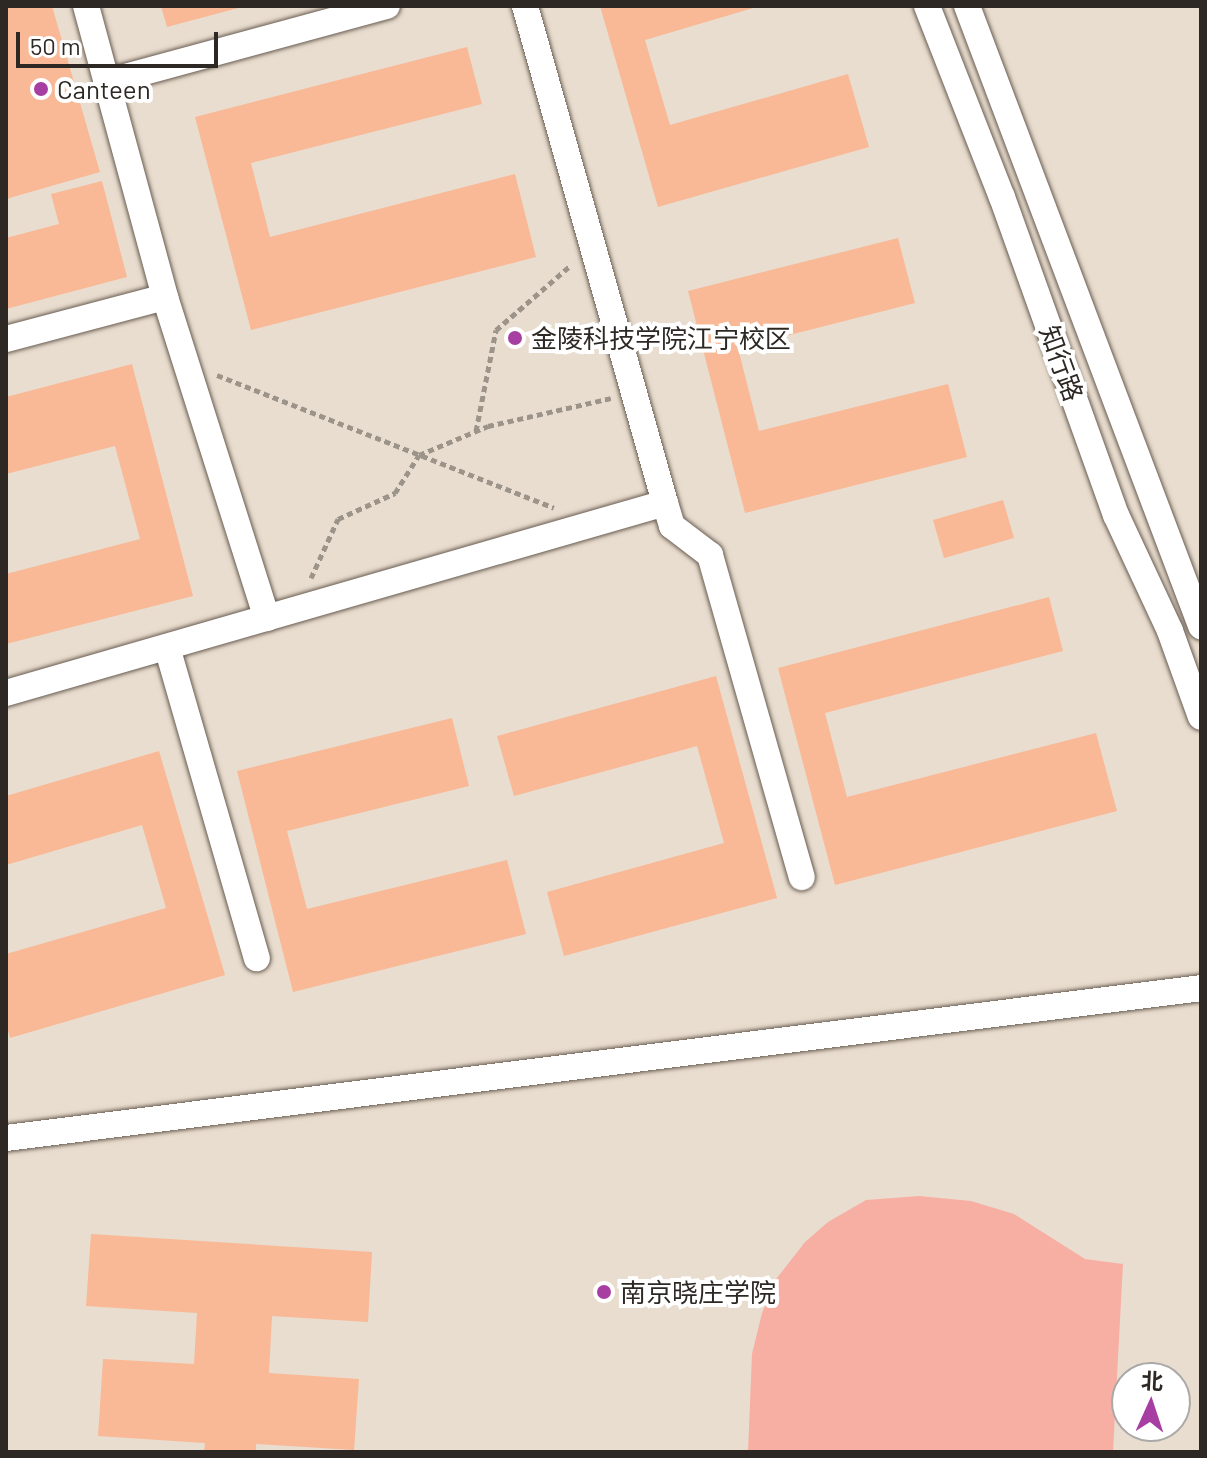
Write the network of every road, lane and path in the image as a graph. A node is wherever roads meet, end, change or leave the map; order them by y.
1 (86, 6) edge
2 (387, 6) edge
3 (525, 6) edge
4 (927, 6) edge
5 (967, 6) edge
6 (107, 82) junction
7 (593, 246) junction
8 (165, 297) junction
9 (6, 339) edge
10 (186, 363) junction
11 (634, 392) junction
12 (476, 431) junction
13 (419, 455) junction
14 (665, 503) junction
15 (593, 523) junction
16 (306, 607) junction
17 (267, 618) junction
18 (1201, 626) edge
19 (167, 647) junction
20 (6, 693) edge
21 (1201, 717) edge
22 (802, 877) dead end
23 (257, 958) dead end
24 (1201, 988) edge
25 (6, 1138) edge

1 - 6 street
2 - 6 street
3 - 7 street
4 - 21 street, 知行路
5 - 18 street, 知行路
6 - 8 street
7 - 11 street
7 - 12 path
8 - 9 street
8 - 10 street
10 - 13 path
10 - 17 street
11 - 12 path
11 - 14 street
12 - 13 path
13 - 15 path
13 - 16 path
14 - 15 street
14 - 22 street
15 - 16 street
16 - 17 street
17 - 19 street
19 - 20 street
19 - 23 street
24 - 25 street

